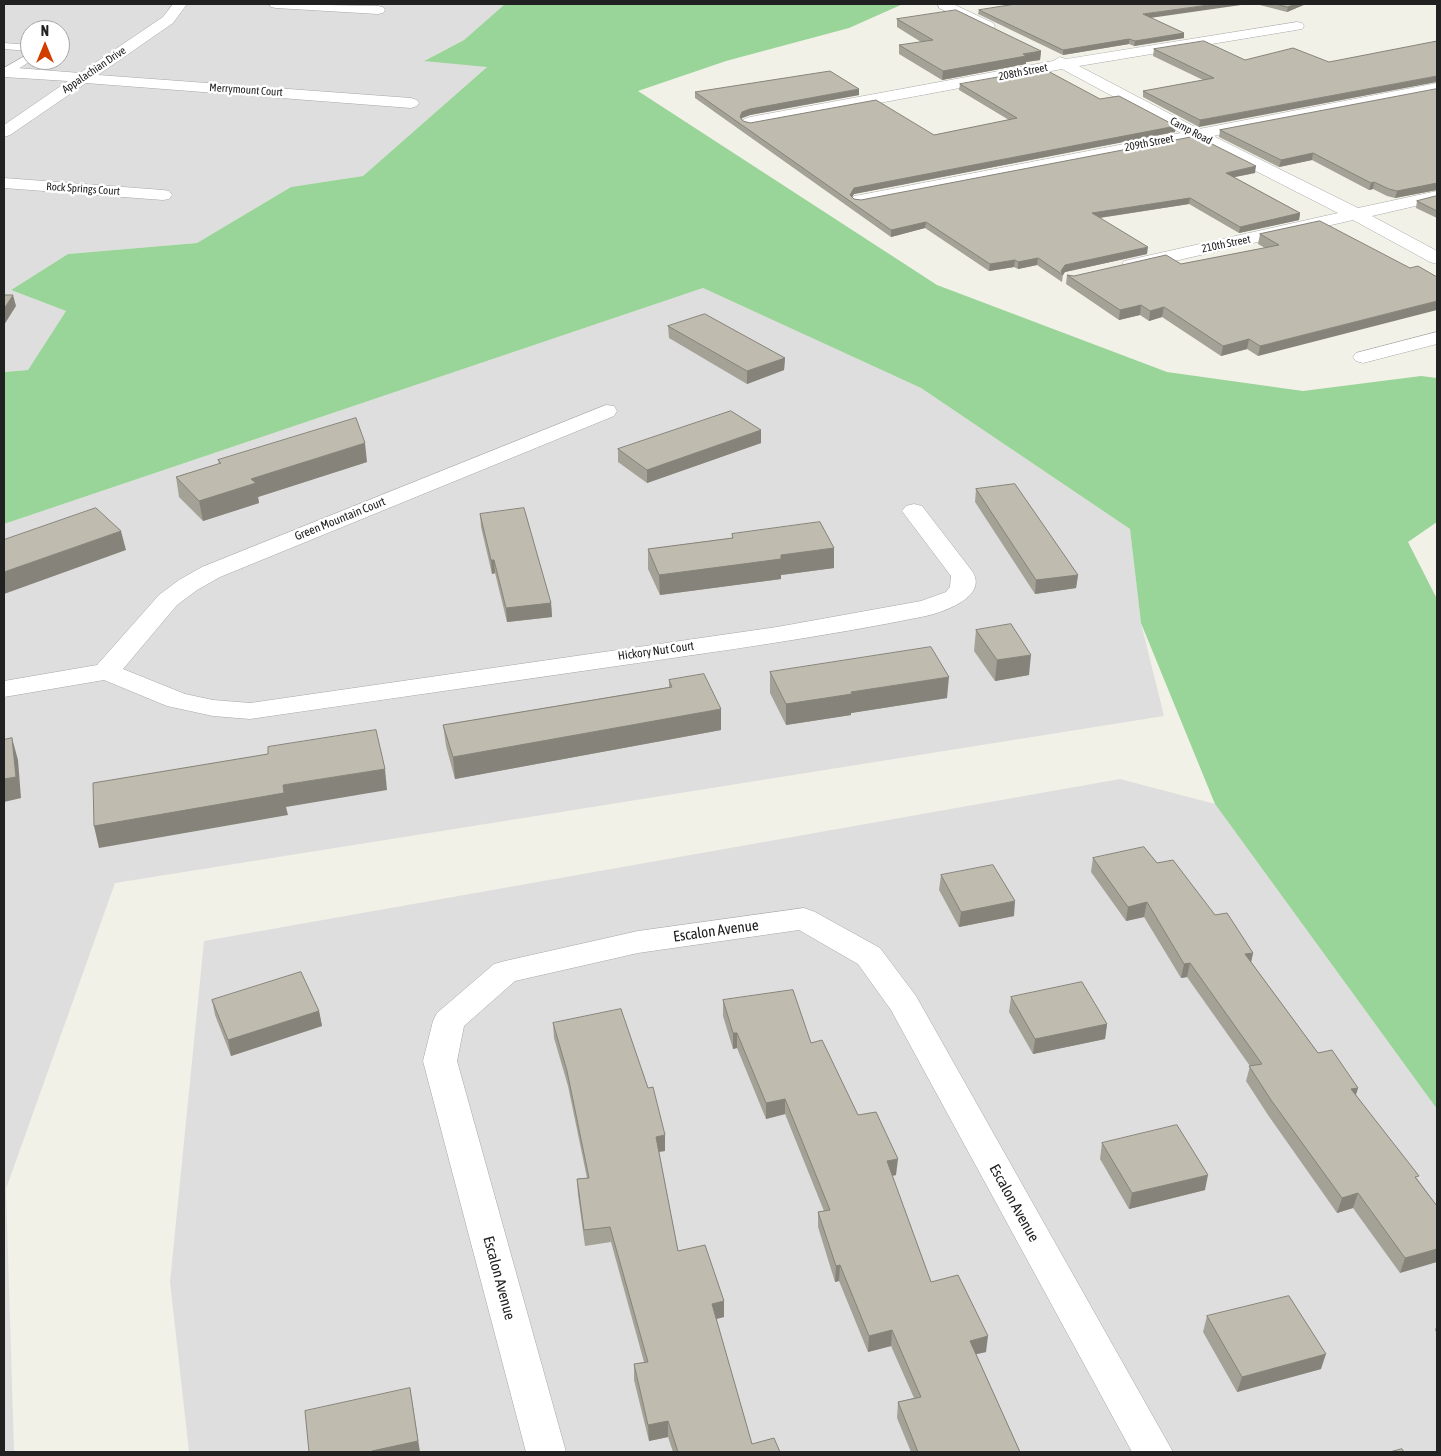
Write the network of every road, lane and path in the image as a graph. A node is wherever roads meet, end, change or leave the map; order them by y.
1 (180, 4) edge
2 (276, 4) edge
3 (948, 4) edge
4 (378, 10) dead end
5 (1297, 26) dead end
6 (1004, 34) edge
7 (4, 46) edge
8 (20, 47) edge
9 (1038, 51) edge
10 (20, 62) edge
11 (1064, 64) junction
12 (4, 72) edge
13 (81, 78) junction
14 (1437, 88) edge
15 (412, 103) dead end
16 (750, 122) edge
17 (4, 132) edge
18 (1198, 134) junction
19 (4, 183) edge
20 (163, 195) dead end
21 (1437, 196) edge
22 (860, 200) edge
23 (1357, 215) junction
24 (1437, 258) edge
25 (1112, 269) edge
26 (1437, 338) edge
27 (1363, 357) dead end
28 (606, 411) dead end
29 (914, 511) dead end
30 (106, 672) junction
31 (4, 689) edge
32 (546, 1452) edge
33 (1153, 1452) edge

1 - 13 street, Appalachian Drive
2 - 4 street
3 - 6 street
5 - 11 street, 208th Street
7 - 8 lane
9 - 11 street, Camp Road
10 - 12 lane
11 - 16 street, 208th Street
11 - 18 street, Camp Road
12 - 13 street, Merrymount Court
13 - 15 street, Merrymount Court
13 - 17 street, Appalachian Drive
14 - 18 street, 209th Street
18 - 22 street, 209th Street
18 - 23 street, Camp Road
19 - 20 street, Rock Springs Court
21 - 23 street, 210th Street
23 - 24 street, Camp Road
23 - 25 street, 210th Street
26 - 27 street
28 - 30 street, Green Mountain Court
29 - 30 street, Hickory Nut Court
30 - 31 street
32 - 33 street, Escalon Avenue

